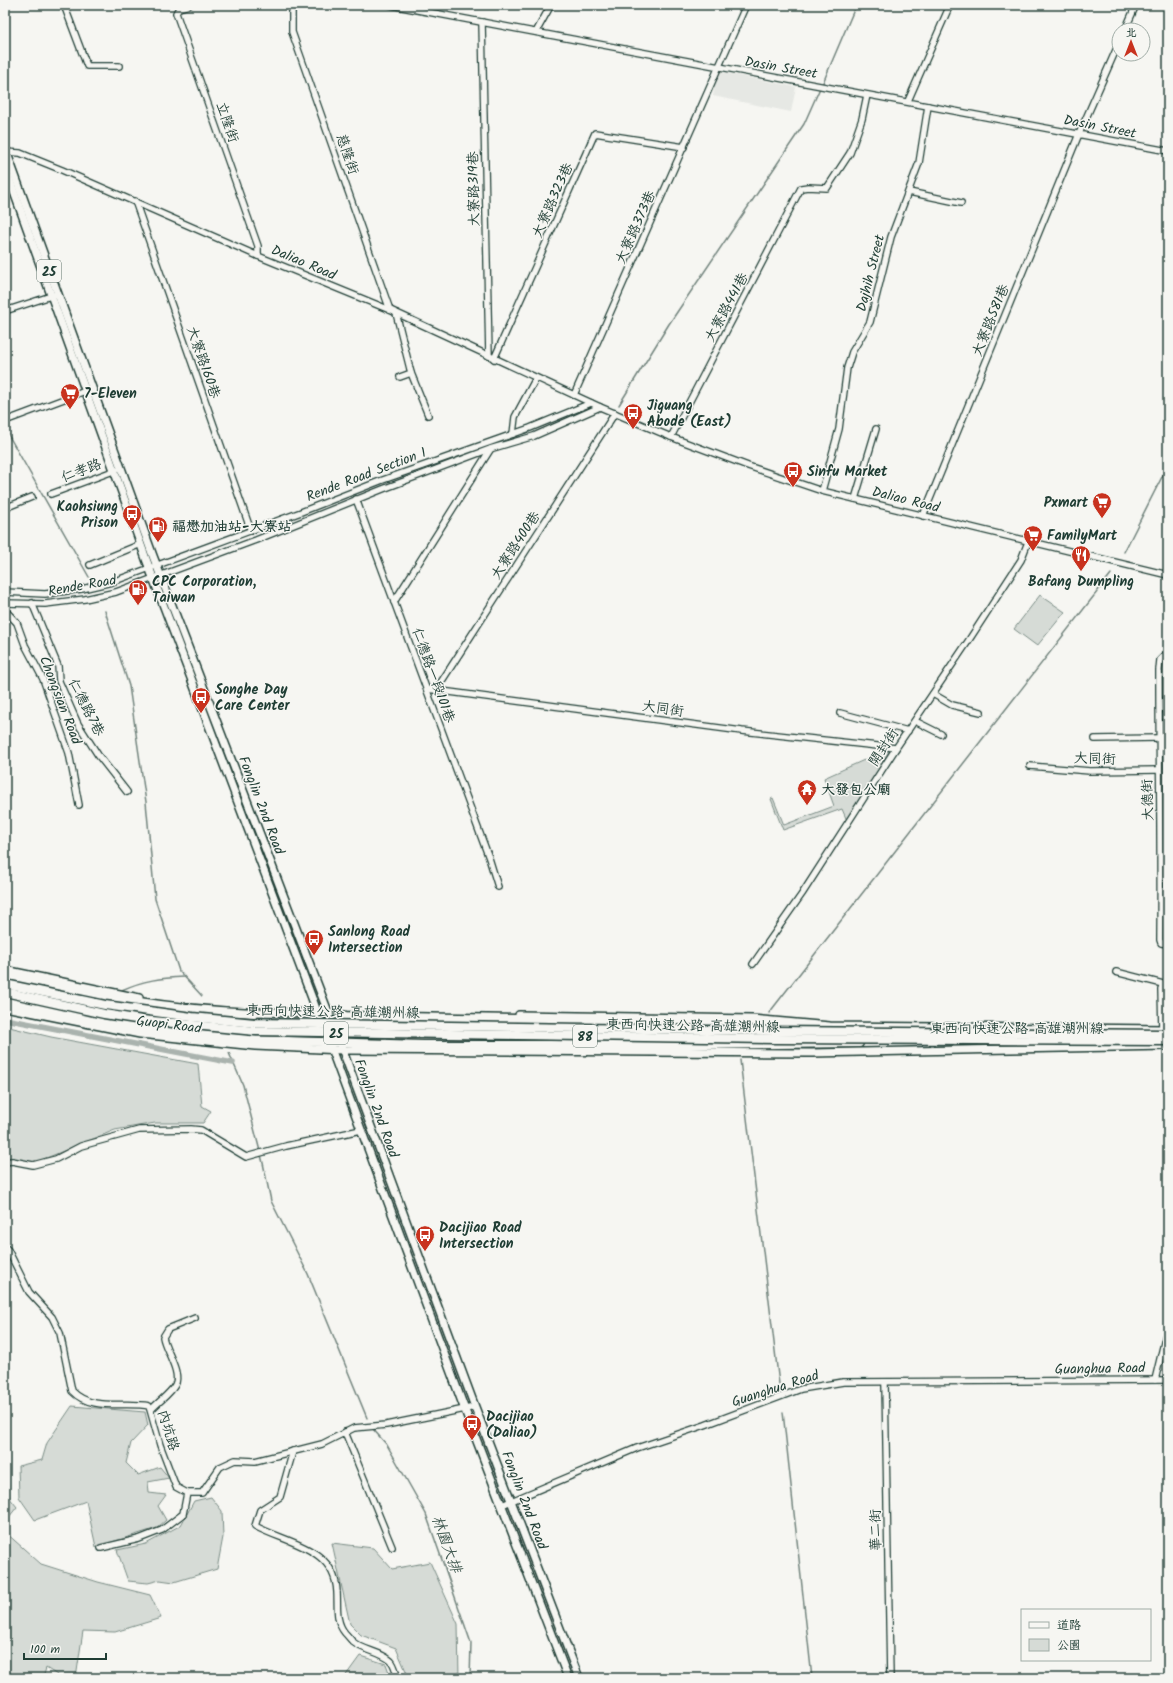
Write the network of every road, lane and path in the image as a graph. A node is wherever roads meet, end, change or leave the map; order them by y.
1 (64, 5) edge
2 (189, 5) edge
3 (292, 5) edge
4 (391, 5) edge
5 (551, 5) edge
6 (746, 5) edge
7 (950, 5) edge
8 (1136, 5) edge
9 (405, 6) edge
10 (482, 22) junction
11 (1129, 22) edge
12 (536, 32) junction
13 (1111, 61) edge
14 (119, 66) dead end
15 (718, 68) junction
16 (867, 95) junction
17 (908, 101) junction
18 (928, 106) junction
19 (1079, 134) junction
20 (684, 147) junction
21 (6, 151) edge
22 (1168, 151) edge
23 (5, 167) edge
24 (909, 192) junction
25 (134, 201) junction
26 (960, 203) dead end
27 (258, 256) junction
28 (54, 295) junction
29 (390, 310) junction
30 (5, 311) edge
31 (396, 313) junction
32 (492, 357) junction
33 (411, 372) junction
34 (400, 377) dead end
35 (536, 378) junction
36 (89, 390) junction
37 (574, 395) junction
38 (591, 403) junction
39 (600, 407) junction
40 (615, 413) junction
41 (428, 415) dead end
42 (5, 421) edge
43 (876, 429) dead end
44 (513, 434) junction
45 (671, 437) junction
46 (490, 449) junction
47 (117, 469) junction
48 (822, 491) junction
49 (51, 494) dead end
50 (32, 497) dead end
51 (855, 499) junction
52 (356, 500) junction
53 (5, 508) edge
54 (923, 516) junction
55 (251, 531) junction
56 (1028, 542) junction
57 (141, 544) junction
58 (90, 565) dead end
59 (153, 567) junction
60 (1168, 576) edge
61 (157, 577) junction
62 (5, 592) edge
63 (394, 602) junction
64 (5, 603) edge
65 (32, 603) junction
66 (5, 610) edge
67 (1168, 652) edge
68 (427, 689) junction
69 (436, 690) junction
70 (933, 694) junction
71 (981, 712) dead end
72 (840, 713) dead end
73 (915, 721) junction
74 (908, 731) junction
75 (941, 734) dead end
76 (1158, 738) junction
77 (1095, 739) dead end
78 (896, 748) junction
79 (1030, 766) dead end
80 (1158, 770) junction
81 (127, 792) dead end
82 (79, 804) dead end
83 (498, 887) dead end
84 (1168, 944) edge
85 (754, 964) dead end
86 (5, 970) edge
87 (1116, 972) dead end
88 (5, 976) edge
89 (1165, 983) edge
90 (5, 984) edge
91 (5, 992) edge
92 (5, 1000) edge
93 (5, 1007) edge
94 (254, 1013) junction
95 (328, 1013) junction
96 (318, 1014) junction
97 (828, 1031) junction
98 (1166, 1031) edge
99 (904, 1040) junction
100 (1168, 1041) edge
101 (330, 1046) junction
102 (341, 1046) junction
103 (1168, 1046) edge
104 (361, 1130) junction
105 (5, 1162) edge
106 (5, 1247) edge
107 (195, 1318) dead end
108 (1168, 1326) edge
109 (1155, 1380) junction
110 (1168, 1380) edge
111 (885, 1383) junction
112 (475, 1407) junction
113 (151, 1410) junction
114 (465, 1410) junction
115 (345, 1432) junction
116 (293, 1451) junction
117 (187, 1493) junction
118 (512, 1502) junction
119 (502, 1505) junction
120 (392, 1547) dead end
121 (101, 1548) dead end
122 (398, 1678) edge
123 (568, 1678) edge
124 (579, 1678) edge
125 (890, 1678) edge

1 - 14 street
2 - 27 street, 立隆街
3 - 29 street, 慈隆街
4 - 9 street, Dasin Street
5 - 12 street
6 - 15 street, 大寮路373巷
7 - 17 street
8 - 11 street
9 - 10 street, Dasin Street
10 - 12 street, Dasin Street
10 - 32 street, 大寮路319巷
12 - 15 street, Dasin Street
13 - 19 street, 大寮路581巷
15 - 16 street, Dasin Street
15 - 20 street, 大寮路373巷
16 - 17 street, Dasin Street
16 - 45 street, 大寮路441巷
17 - 18 street, Dasin Street
18 - 19 street, Dasin Street
18 - 24 street, Dajhih Street
19 - 22 street, Dasin Street
19 - 54 street, 大寮路581巷
20 - 32 street, 大寮路323巷
20 - 37 street, 大寮路373巷
21 - 25 street, Daliao Road
21 - 28 main road, 25
23 - 28 main road, 25
24 - 26 street
24 - 48 street, Dajhih Street
25 - 27 street, Daliao Road
25 - 55 street, 大寮路160巷
27 - 29 street, Daliao Road
28 - 30 street
28 - 36 main road, 25
29 - 31 street, Daliao Road
31 - 32 street, Daliao Road
31 - 33 street
32 - 35 street, Daliao Road
33 - 34 street
33 - 41 street
35 - 37 street, Daliao Road
35 - 44 street
36 - 42 street
36 - 47 main road, Fonglin 2nd Road / 25
37 - 38 street, Daliao Road
38 - 39 street, Daliao Road
38 - 44 street, Rende Road Section 1
39 - 40 street, Daliao Road
39 - 46 street, Rende Road Section 1
40 - 45 street, Daliao Road
40 - 69 street, 大寮路400巷
43 - 51 street
44 - 55 street, Rende Road Section 1
45 - 48 street, Daliao Road
46 - 52 street, Rende Road Section 1
46 - 63 street
47 - 49 street, 仁孝路
47 - 57 main road, Fonglin 2nd Road / 25
47 - 59 main road, Fonglin 2nd Road / 25
48 - 51 street, Daliao Road
50 - 53 street
51 - 54 street, Daliao Road
52 - 61 street, Rende Road Section 1
52 - 63 street, 仁德路一段101巷
54 - 56 street, Daliao Road
55 - 59 street, Rende Road Section 1
56 - 60 street, Daliao Road
56 - 70 street, 開封街
57 - 58 street
57 - 59 main road, Fonglin 2nd Road / 25
59 - 61 main road, Fonglin 2nd Road / 25
59 - 62 street, Rende Road
61 - 65 street, Rende Road
61 - 95 main road, Fonglin 2nd Road / 25
61 - 96 main road, Fonglin 2nd Road / 25
63 - 68 street, 仁德路一段101巷
64 - 65 street, Rende Road
65 - 81 street, 仁德路7巷
66 - 82 street, Chongsian Road
67 - 76 street, 大德街
68 - 69 street, 大同街
68 - 83 street, 仁德路一段101巷
69 - 78 street, 大同街
70 - 71 street
70 - 73 street, 開封街
72 - 74 street
73 - 74 street, 開封街
73 - 75 street
74 - 78 street, 開封街
76 - 77 street
76 - 80 street, 大德街
78 - 85 street, 開封街
79 - 80 street, 大同街
80 - 84 street, 大德街
86 - 94 main road, Guopi Road
87 - 89 street
88 - 94 highway
89 - 98 street
90 - 97 highway, 東西向快速公路 高雄潮州線 / 88, bridge
91 - 99 highway, 東西向快速公路 高雄潮州線 / 88, bridge
92 - 101 highway
93 - 101 main road, Guopi Road
94 - 96 main road, Guopi Road
95 - 96 main road, Guopi Road
95 - 97 highway, bridge
95 - 98 main road, Guopi Road
95 - 102 main road, Fonglin 2nd Road / 25
96 - 101 main road, Fonglin 2nd Road / 25
97 - 98 highway, 東西向快速公路 高雄潮州線 / 88, bridge
99 - 100 highway, 東西向快速公路 高雄潮州線 / 88, bridge
99 - 102 highway, bridge
101 - 102 highway
101 - 104 main road, Fonglin 2nd Road / 25
102 - 103 main road
102 - 112 main road, Fonglin 2nd Road / 25
104 - 105 street
104 - 114 main road, Fonglin 2nd Road / 25
106 - 113 street, 內坑路
107 - 113 street
108 - 109 street
109 - 110 street, Guanghua Road
109 - 111 street, Guanghua Road
111 - 118 street, Guanghua Road
111 - 125 street, 華二街
112 - 114 street
112 - 118 main road, Fonglin 2nd Road / 25
113 - 117 street, 內坑路
114 - 115 street
114 - 119 main road, Fonglin 2nd Road / 25
115 - 116 street
115 - 120 street
116 - 117 street
116 - 122 street
117 - 121 street
118 - 119 street, Guanghua Road
118 - 124 main road, Fonglin 2nd Road / 25
119 - 123 main road, Fonglin 2nd Road / 25

